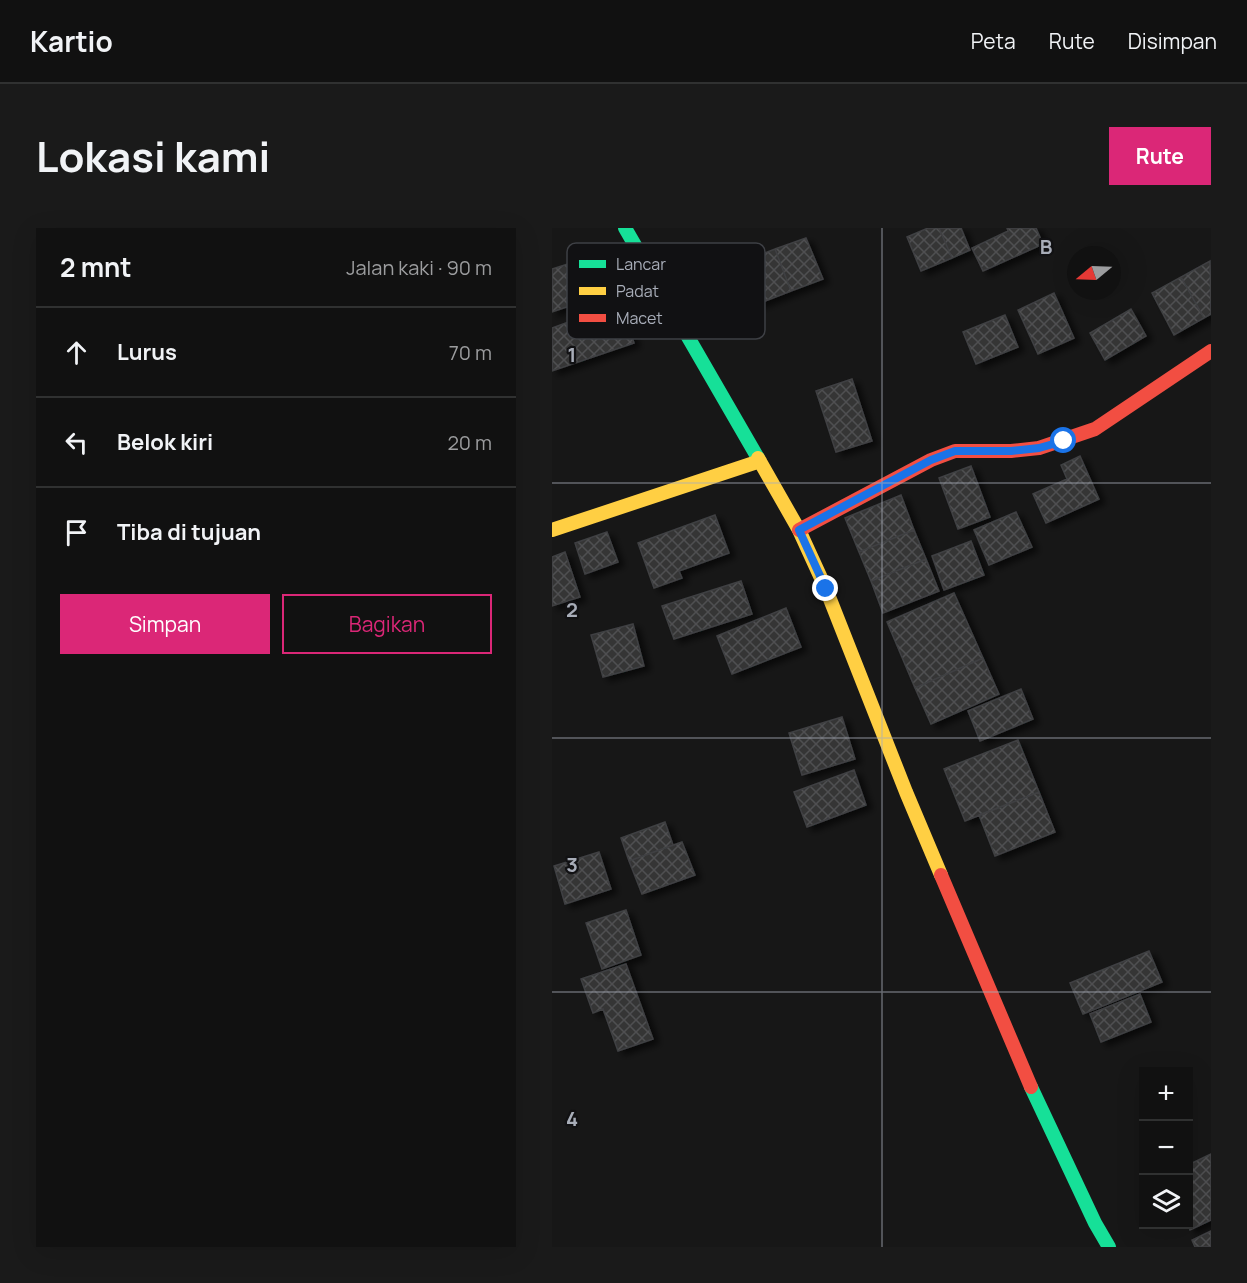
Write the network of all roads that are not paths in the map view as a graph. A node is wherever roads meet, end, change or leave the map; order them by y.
1 (625, 228) edge
2 (634, 243) edge
3 (690, 339) edge
4 (1211, 351) edge
5 (760, 460) junction
6 (552, 530) edge
7 (799, 530) junction
8 (1109, 1247) edge

1 - 2 street
3 - 5 street
4 - 7 street
5 - 6 street
5 - 7 street
7 - 8 street

